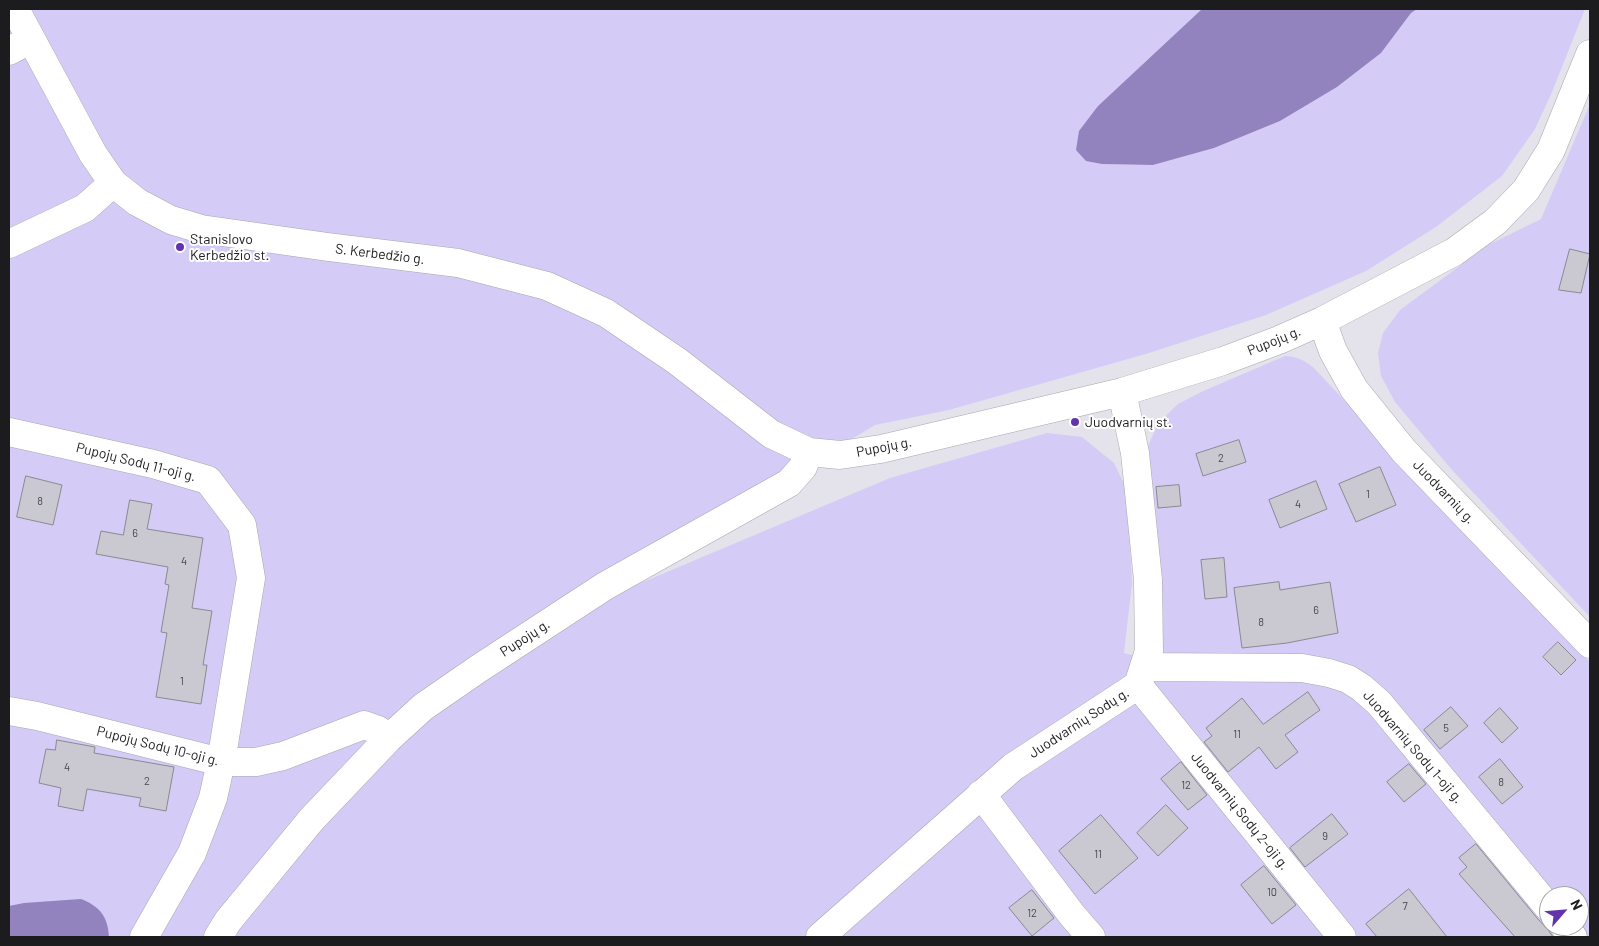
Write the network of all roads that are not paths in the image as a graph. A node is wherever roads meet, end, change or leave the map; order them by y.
1 (15, 9) edge
2 (20, 45) edge
3 (1590, 54) edge
4 (113, 183) junction
5 (9, 244) edge
6 (1322, 321) junction
7 (1122, 392) junction
8 (9, 432) edge
9 (809, 452) junction
10 (1590, 644) edge
11 (1141, 676) junction
12 (9, 711) edge
13 (388, 739) junction
14 (221, 762) junction
15 (981, 794) junction
16 (1539, 896) edge
17 (830, 934) edge
18 (144, 937) edge
19 (218, 937) edge
20 (1091, 937) edge
21 (1342, 937) edge

1 - 2 street, S. Kerbedžio g.
2 - 4 street, S. Kerbedžio g.
3 - 6 street, Pupojų g.
4 - 5 street
4 - 9 street, S. Kerbedžio g.
6 - 7 street, Pupojų g.
6 - 10 street, Juodvarnių g.
7 - 9 street, Pupojų g.
7 - 11 street
8 - 14 street, Pupojų Sodų 11-oji g.
9 - 13 street, Pupojų g.
11 - 15 street, Juodvarnių Sodų g.
11 - 16 street, Juodvarnių Sodų 1-oji g.
11 - 21 street, Juodvarnių Sodų 2-oji g.
12 - 14 street, Pupojų Sodų 10-oji g.
13 - 14 street, Pupojų Sodų 10-oji g.
13 - 19 street, Pupojų g.
14 - 18 street, Pupojų Sodų 11-oji g.
15 - 17 street, Juodvarnių Sodų g.
15 - 20 street

